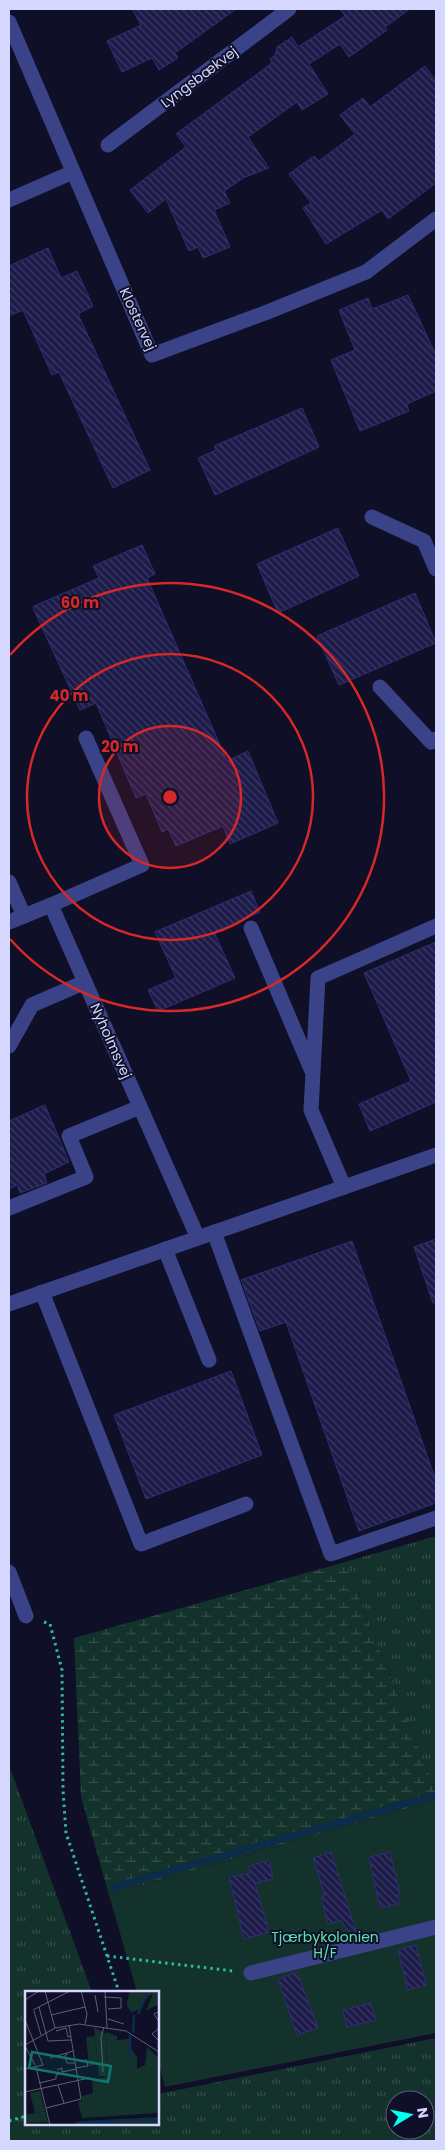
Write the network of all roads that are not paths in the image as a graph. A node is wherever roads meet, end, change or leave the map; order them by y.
1 (289, 9) edge
2 (9, 22) edge
3 (108, 145) dead end
4 (73, 172) junction
5 (9, 200) edge
6 (436, 219) edge
7 (372, 517) dead end
8 (436, 569) edge
9 (380, 687) dead end
10 (86, 738) dead end
11 (436, 739) edge
12 (9, 882) edge
13 (51, 905) junction
14 (24, 916) junction
15 (9, 922) edge
16 (436, 926) edge
17 (251, 928) dead end
18 (85, 982) junction
19 (9, 1046) edge
20 (312, 1073) junction
21 (140, 1107) junction
22 (436, 1155) edge
23 (344, 1187) junction
24 (9, 1208) edge
25 (214, 1232) junction
26 (198, 1238) junction
27 (164, 1249) junction
28 (42, 1292) junction
29 (9, 1304) edge
30 (209, 1360) dead end
31 (246, 1504) dead end
32 (436, 1518) edge
33 (9, 1572) edge
34 (26, 1616) road end
35 (436, 1927) edge
36 (251, 1973) road end

1 - 3 street, Lyngsbækvej
2 - 4 street, Klostervej
4 - 5 street
4 - 6 street, Klostervej
7 - 8 street
9 - 11 street
10 - 13 street
12 - 14 street
13 - 14 street
13 - 18 street, Nyholmsvej
14 - 15 street
16 - 20 street
17 - 20 street
18 - 19 street
18 - 21 street, Nyholmsvej
20 - 23 street
21 - 24 street
21 - 26 street, Nyholmsvej
22 - 23 street
23 - 25 street
25 - 26 street
25 - 32 street
26 - 27 street
27 - 28 street
27 - 30 street
28 - 29 street
28 - 31 street
33 - 34 street
35 - 36 street

